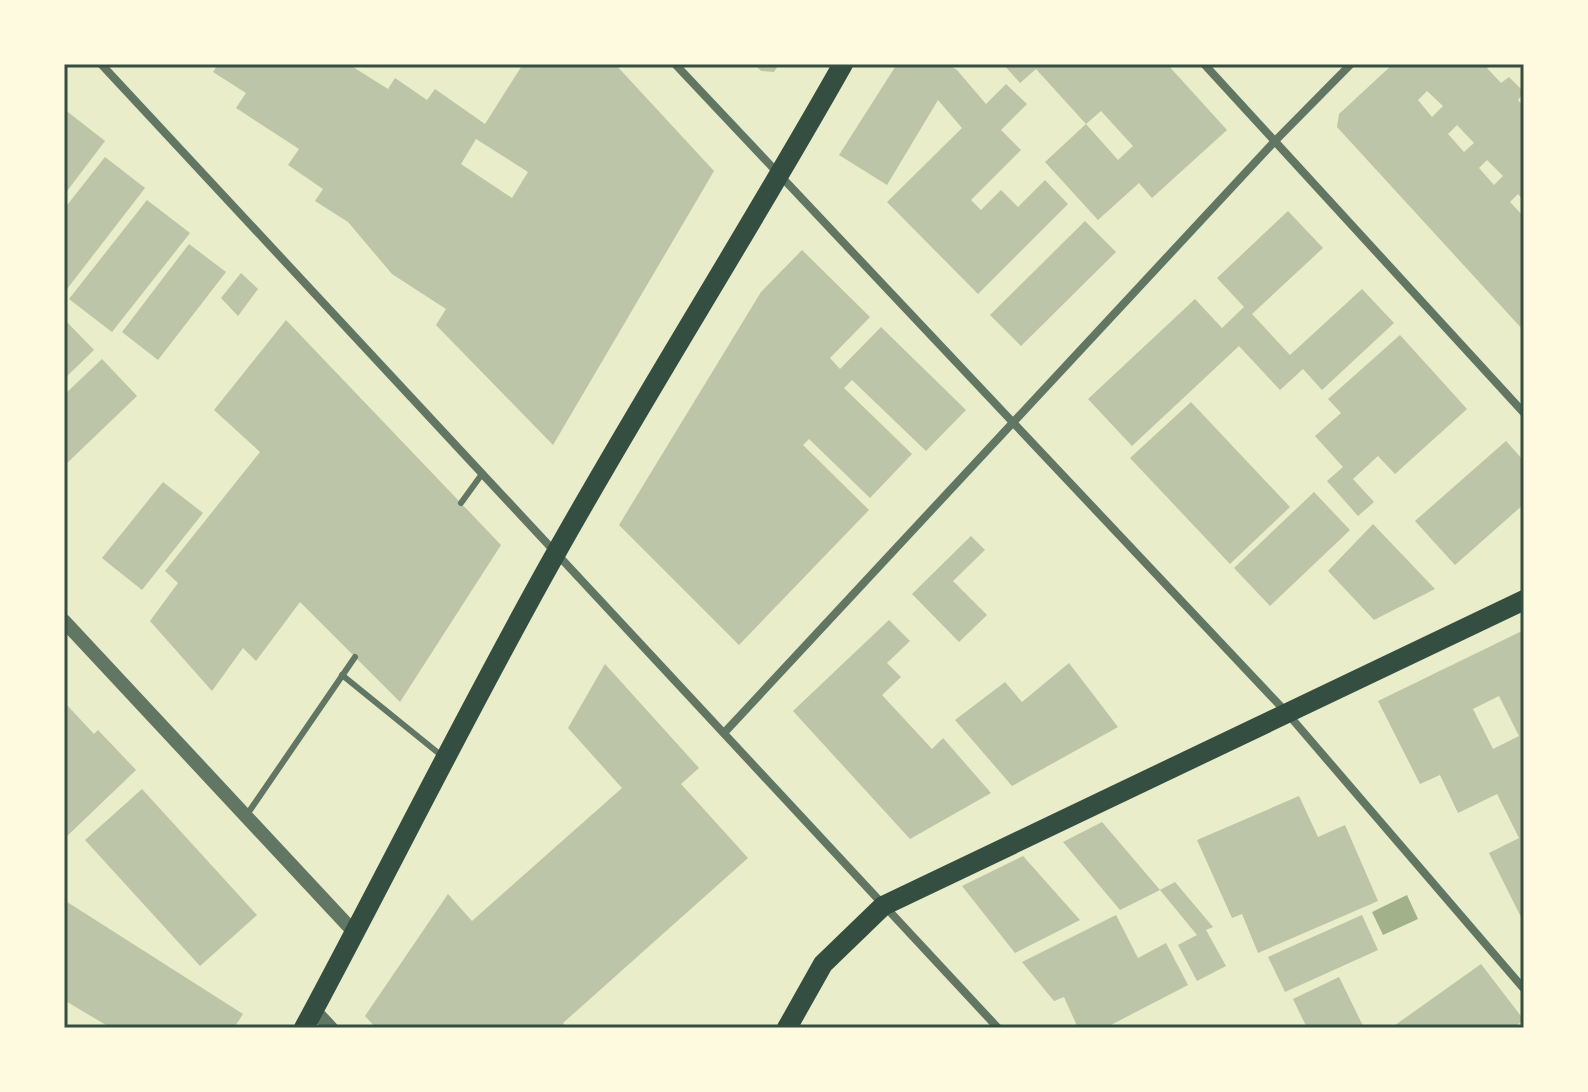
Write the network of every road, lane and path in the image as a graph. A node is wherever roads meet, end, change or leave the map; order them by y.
1 (101, 64) edge
2 (675, 64) edge
3 (843, 64) edge
4 (1204, 64) edge
5 (1351, 64) edge
6 (1275, 141) junction
7 (780, 175) junction
8 (1524, 413) edge
9 (1014, 423) junction
10 (482, 474) junction
11 (461, 503) dead end
12 (556, 553) junction
13 (1524, 600) edge
14 (64, 621) edge
15 (355, 657) dead end
16 (342, 675) junction
17 (1287, 713) junction
18 (724, 733) junction
19 (446, 758) junction
20 (246, 816) junction
21 (883, 906) junction
22 (354, 932) junction
23 (1524, 989) edge
24 (309, 1019) edge
25 (331, 1028) edge
26 (787, 1028) edge
27 (998, 1028) edge

1 - 10 street
2 - 7 street
3 - 7 main road
4 - 6 street
5 - 6 street
6 - 8 street
6 - 9 street
7 - 9 street
7 - 12 main road
9 - 17 street
9 - 18 street
10 - 11 lane
10 - 12 street
12 - 18 street
12 - 19 main road
13 - 17 main road
14 - 20 street
15 - 16 lane
16 - 19 lane
16 - 20 lane
17 - 21 main road
17 - 23 street
18 - 21 street
19 - 22 main road
20 - 22 street
21 - 26 main road
21 - 27 street
22 - 24 main road
24 - 25 street

